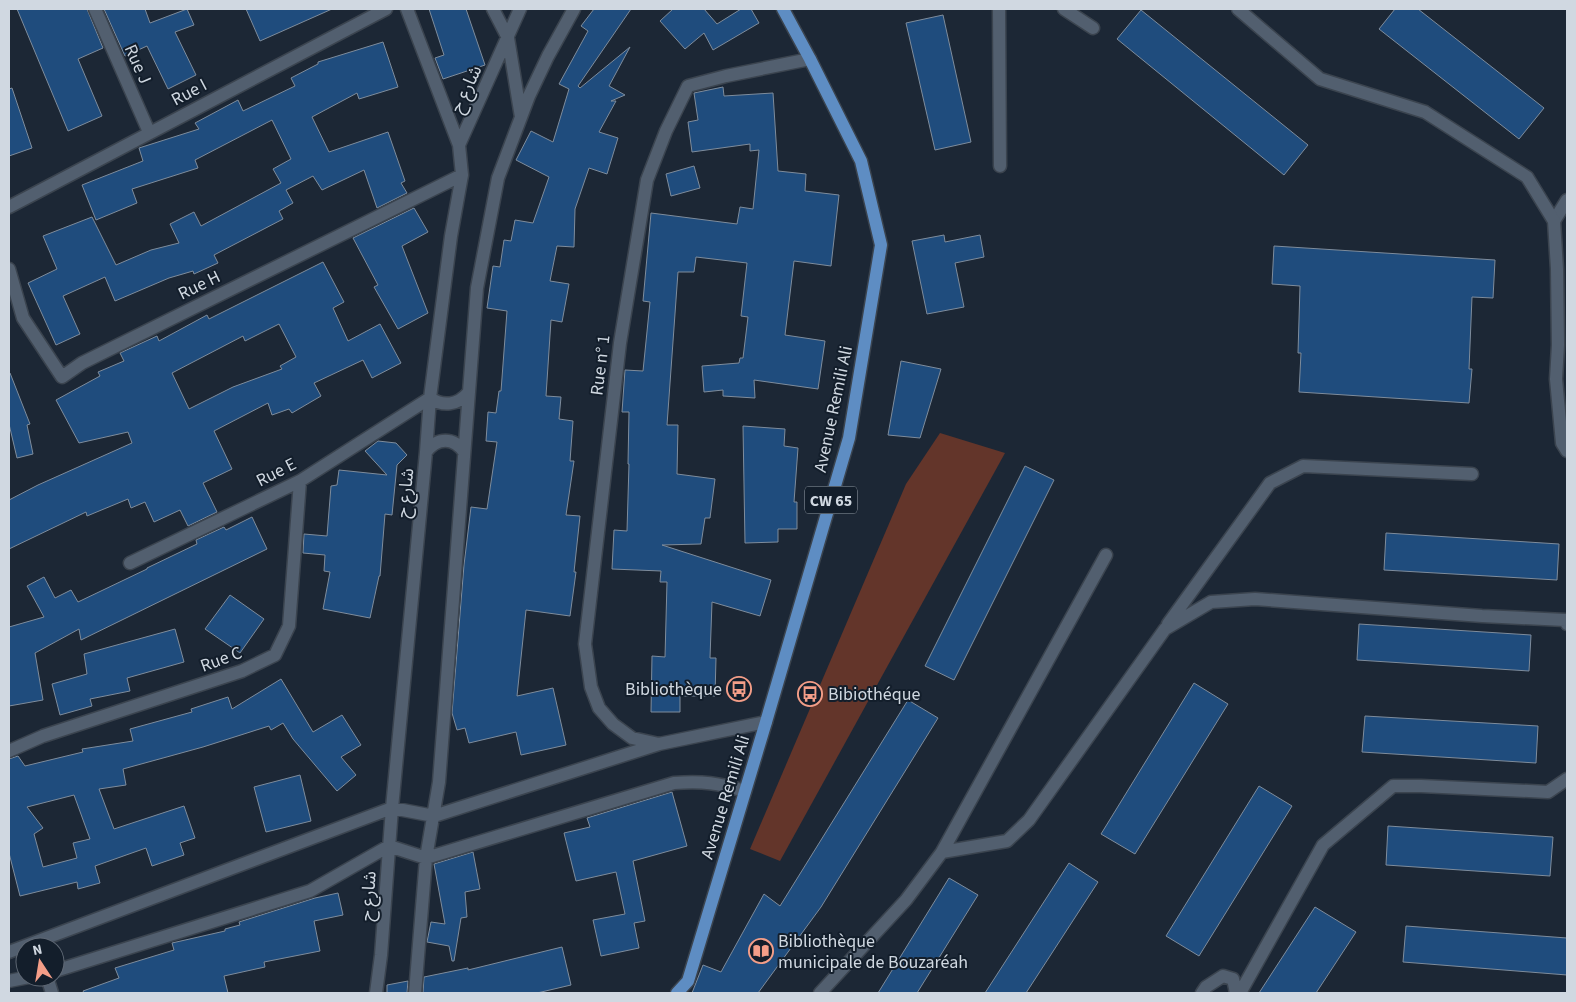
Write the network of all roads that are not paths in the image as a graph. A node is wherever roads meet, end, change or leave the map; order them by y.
1 (95, 9) edge
2 (386, 9) edge
3 (407, 9) edge
4 (493, 9) edge
5 (520, 9) edge
6 (574, 9) edge
7 (782, 9) edge
8 (999, 9) edge
9 (1064, 9) edge
10 (1238, 9) edge
11 (1093, 28) dead end
12 (508, 38) junction
13 (810, 59) junction
14 (521, 117) junction
15 (149, 132) junction
16 (460, 144) junction
17 (1000, 166) dead end
18 (462, 175) junction
19 (1567, 200) edge
20 (9, 207) edge
21 (1554, 221) junction
22 (9, 269) edge
23 (1563, 344) edge
24 (468, 393) junction
25 (430, 398) junction
26 (1567, 451) edge
27 (426, 452) junction
28 (464, 452) junction
29 (1472, 474) dead end
30 (300, 481) junction
31 (1106, 555) dead end
32 (130, 563) dead end
33 (1567, 624) edge
34 (1165, 629) junction
35 (766, 722) junction
36 (658, 744) junction
37 (9, 751) edge
38 (1567, 779) edge
39 (746, 792) junction
40 (392, 808) junction
41 (434, 816) junction
42 (389, 846) junction
43 (942, 852) junction
44 (426, 858) junction
45 (50, 937) edge
46 (65, 967) edge
47 (376, 993) edge
48 (415, 993) edge
49 (677, 993) edge
50 (820, 993) edge
51 (1202, 993) edge
52 (1236, 993) edge
53 (1240, 993) edge

1 - 15 street, Rue J
2 - 15 street, Rue I
3 - 16 street
4 - 12 street
5 - 12 street, شارع ح
6 - 14 street
7 - 13 main road, Avenue Remili Ali / CW 65
8 - 17 street
9 - 11 street
10 - 21 street
12 - 14 street
12 - 16 street, شارع ح
13 - 35 main road, Avenue Remili Ali / CW 65
13 - 36 street, Rue n° 1
14 - 24 street
15 - 20 street, Rue I
16 - 18 street, شارع ح
18 - 22 street, Rue H
18 - 25 street, شارع ح
19 - 21 street
21 - 23 street
23 - 26 street
24 - 25 street
24 - 28 street
25 - 27 street, شارع ح
25 - 30 street, Rue E
27 - 28 street
27 - 40 street, شارع ح
28 - 41 street
29 - 34 street
30 - 32 street, Rue E
30 - 37 street, Rue C
31 - 43 street
33 - 34 street
34 - 43 street
35 - 36 street
35 - 39 main road, Avenue Remili Ali / CW 65
36 - 41 street
38 - 53 street
39 - 44 street
39 - 49 main road, Avenue Remili Ali / CW 65
40 - 41 street
40 - 42 street, شارع ح
40 - 45 street
41 - 44 street
42 - 44 street
42 - 46 street
42 - 47 street, شارع ح
43 - 50 street
44 - 48 street
51 - 52 street

